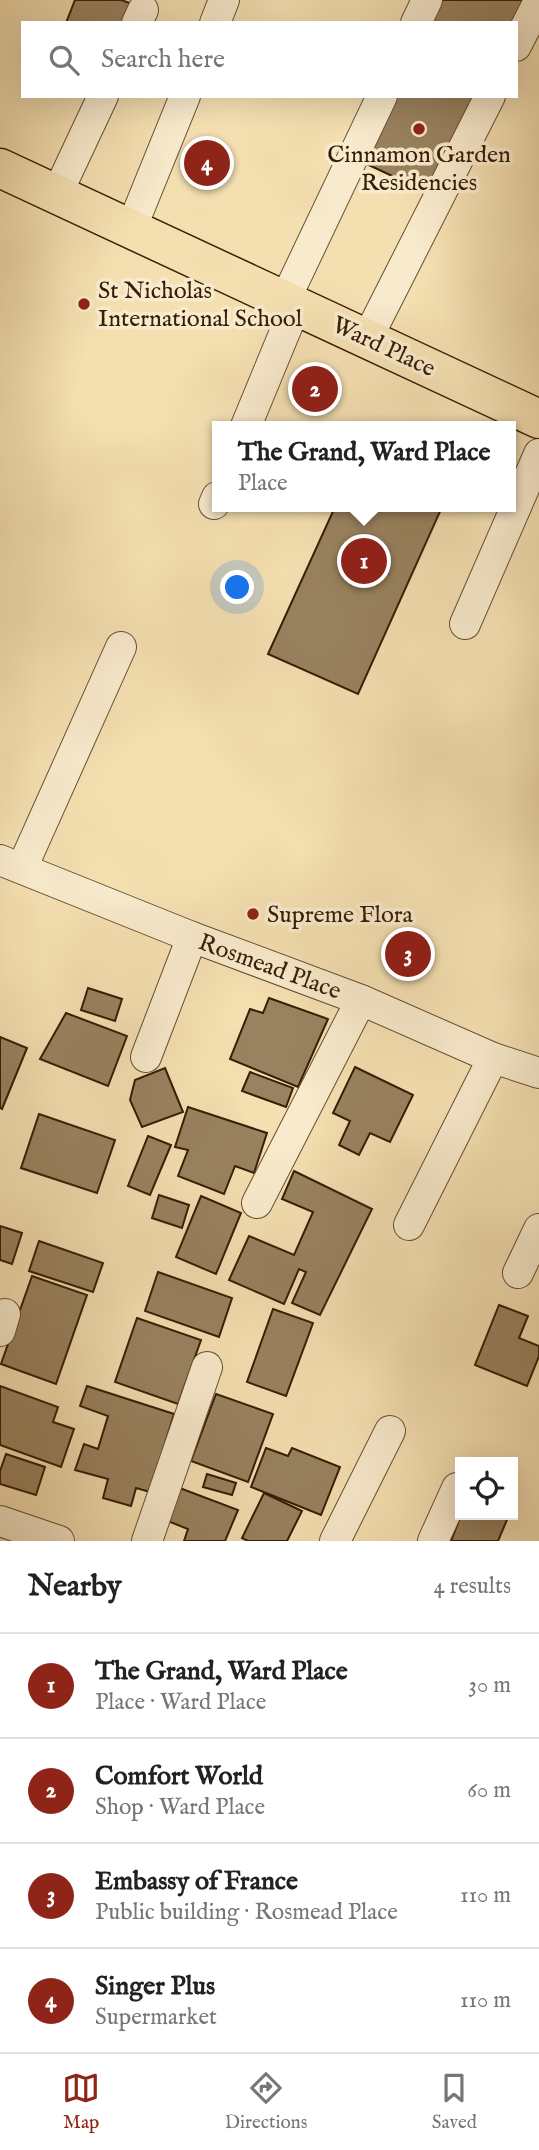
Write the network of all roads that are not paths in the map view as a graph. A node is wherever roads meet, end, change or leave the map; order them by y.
1 (225, 0) edge
2 (427, 0) edge
3 (539, 1) edge
4 (216, 21) edge
5 (417, 21) edge
6 (518, 42) edge
7 (102, 98) edge
8 (184, 98) edge
9 (381, 98) edge
10 (489, 98) edge
11 (0, 168) edge
12 (57, 194) junction
13 (131, 229) junction
14 (290, 303) junction
15 (367, 339) junction
16 (539, 419) edge
17 (248, 421) edge
18 (539, 454) edge
19 (516, 507) edge
20 (514, 512) edge
21 (465, 624) dead end
22 (121, 647) dead end
23 (11, 864) edge
24 (192, 937) junction
25 (361, 1000) junction
26 (146, 1057) dead end
27 (493, 1058) junction
28 (539, 1073) edge
29 (257, 1203) dead end
30 (409, 1225) dead end
31 (539, 1229) edge
32 (518, 1273) dead end
33 (208, 1367) dead end
34 (390, 1431) dead end
35 (455, 1492) edge
36 (0, 1521) edge
37 (59, 1541) edge
38 (147, 1541) edge
39 (335, 1541) edge
40 (433, 1541) edge

1 - 4 street
2 - 5 street
3 - 6 street
7 - 12 street
8 - 13 street
9 - 14 street
10 - 15 street
11 - 12 main road, Ward Place
12 - 13 main road, Ward Place
13 - 14 main road, Ward Place
14 - 15 main road, Ward Place
14 - 17 street
15 - 16 main road, Ward Place
18 - 19 street
20 - 21 street
22 - 23 street
23 - 24 street, Rosmead Place
24 - 25 street, Rosmead Place
24 - 26 street
25 - 27 street, Rosmead Place
25 - 29 street
27 - 28 street, Rosmead Place
27 - 30 street
31 - 32 street
33 - 38 street
34 - 39 street
35 - 40 street
36 - 37 street

